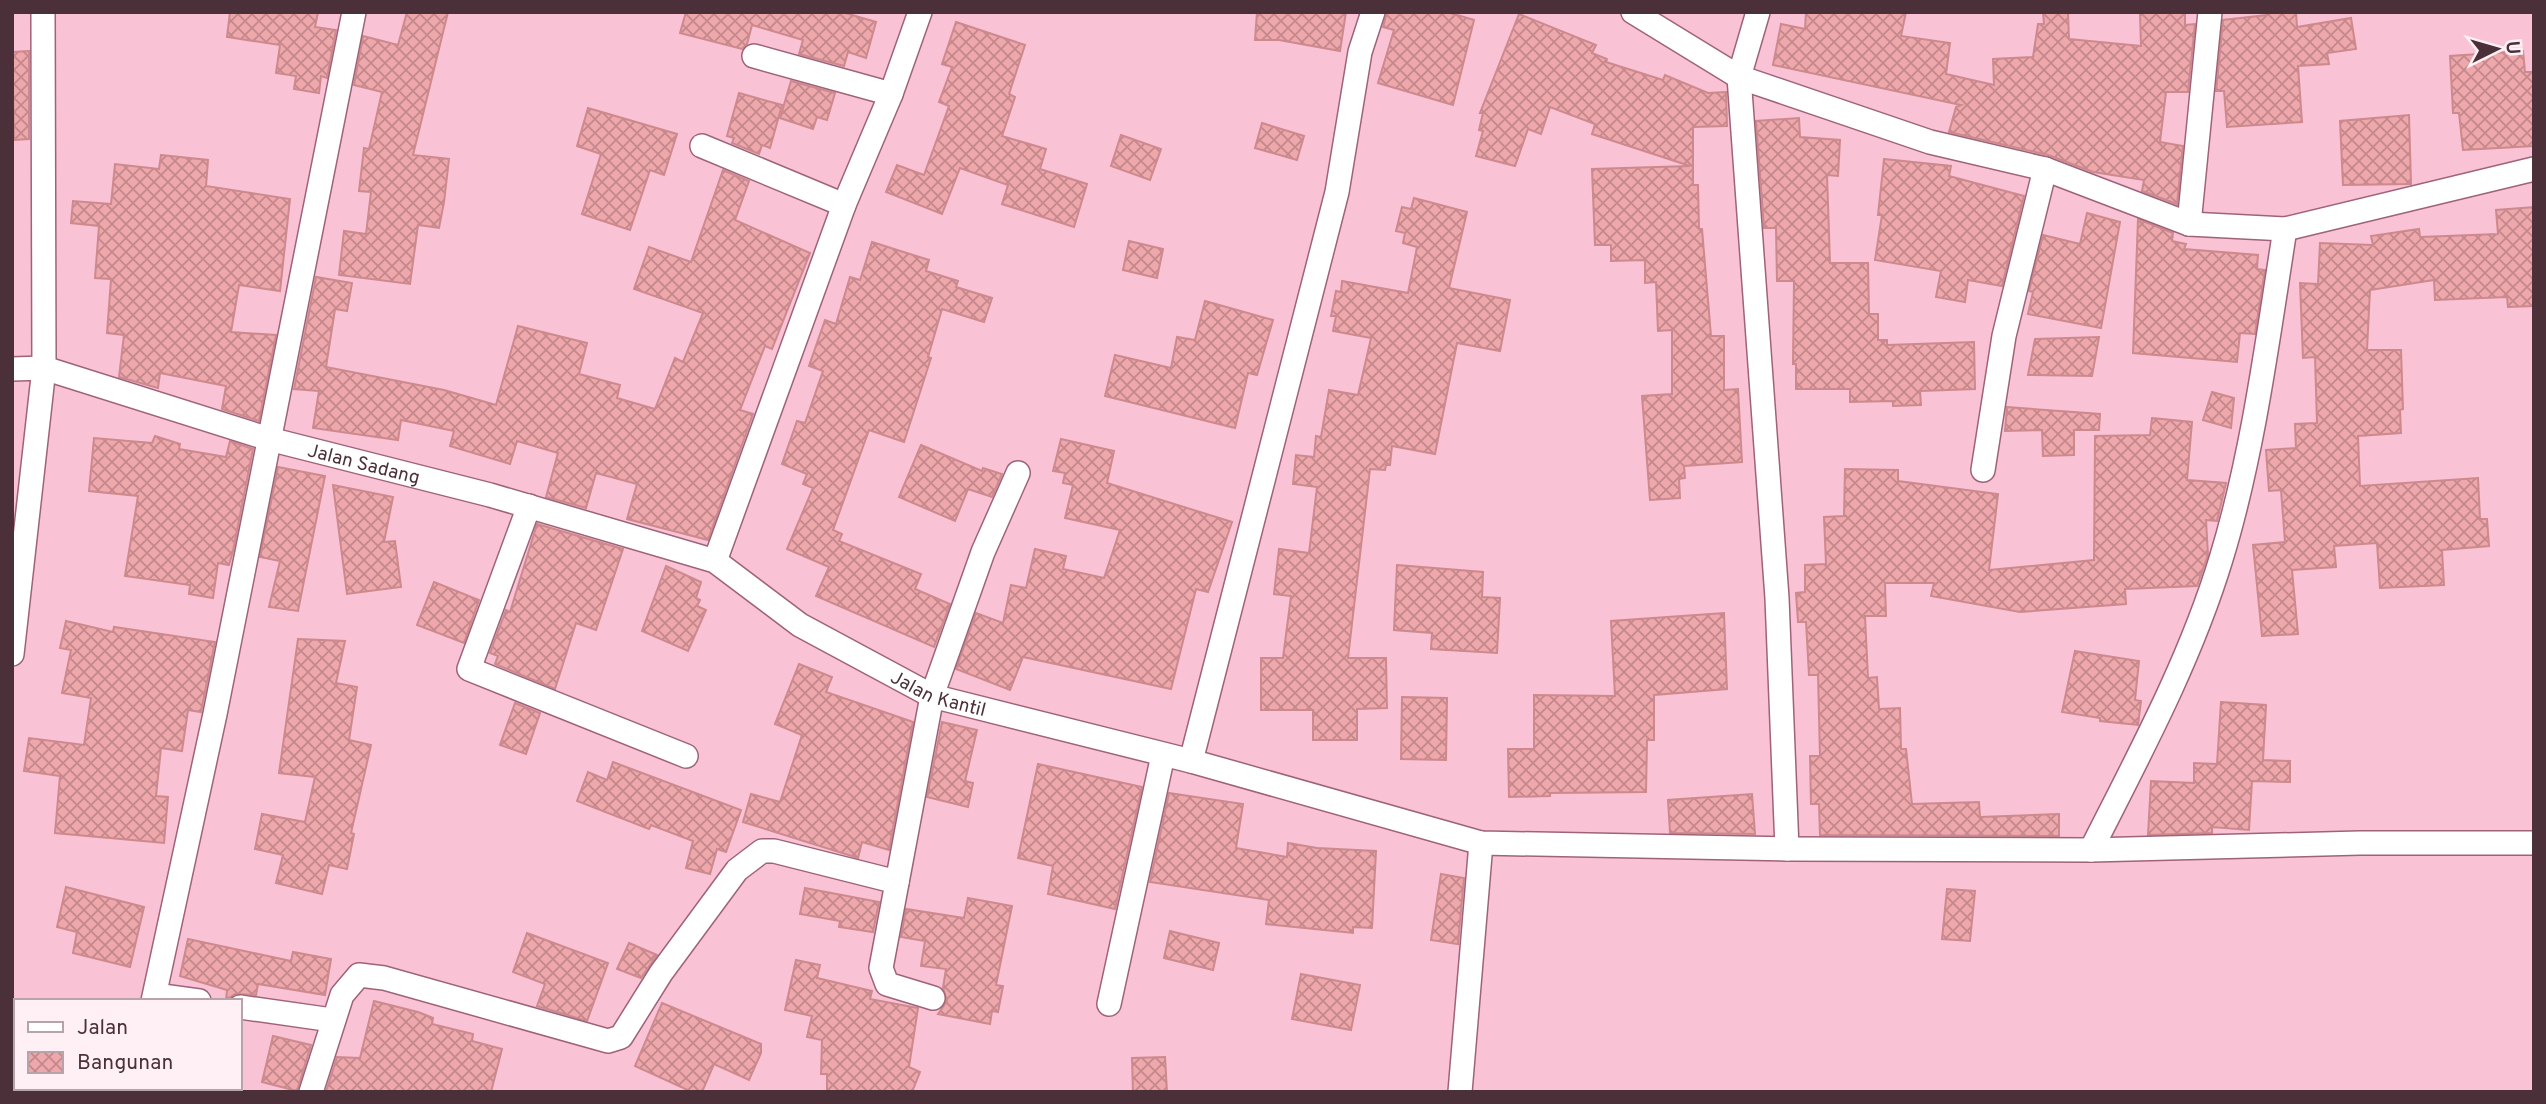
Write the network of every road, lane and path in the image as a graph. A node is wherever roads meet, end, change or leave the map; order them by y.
1 (43, 12) edge
2 (354, 12) edge
3 (920, 12) edge
4 (1373, 12) edge
5 (1633, 12) edge
6 (1758, 12) edge
7 (2210, 12) edge
8 (754, 56) dead end
9 (1739, 77) junction
10 (891, 94) junction
11 (702, 146) dead end
12 (2045, 169) junction
13 (2534, 169) edge
14 (844, 205) junction
15 (2189, 224) junction
16 (2285, 229) junction
17 (44, 368) junction
18 (12, 369) edge
19 (269, 439) junction
20 (1983, 470) dead end
21 (1018, 473) dead end
22 (529, 506) junction
23 (715, 561) junction
24 (12, 654) edge
25 (932, 696) junction
26 (1163, 755) junction
27 (686, 756) dead end
28 (1191, 761) junction
29 (1481, 842) junction
30 (2534, 843) edge
31 (1787, 849) junction
32 (2091, 850) junction
33 (897, 882) junction
34 (154, 998) edge
35 (933, 998) dead end
36 (1109, 1003) dead end
37 (242, 1007) edge
38 (332, 1020) junction
39 (311, 1092) edge
40 (1461, 1092) edge

1 - 17 street
2 - 19 street
3 - 10 street
4 - 28 street
5 - 9 street
6 - 9 street
7 - 15 street
8 - 10 street
9 - 12 street
9 - 31 street
10 - 14 street
11 - 14 street
12 - 15 street
12 - 20 street
13 - 16 street
14 - 23 street
15 - 16 street
16 - 32 street
17 - 18 street, Jalan Sadang
17 - 19 street, Jalan Sadang
17 - 24 street
19 - 22 street, Jalan Sadang
19 - 34 street
21 - 25 street
22 - 23 street, Jalan Sadang
22 - 27 street
23 - 25 street, Jalan Kantil
25 - 26 street, Jalan Kantil
25 - 33 street
26 - 28 street, Jalan Kantil
26 - 36 street
28 - 29 street, Jalan Kantil
29 - 31 street, Jalan Kantil
29 - 40 street
30 - 32 street, Jalan Kantil
31 - 32 street, Jalan Kantil
33 - 35 street
33 - 38 street
37 - 38 street
38 - 39 street

